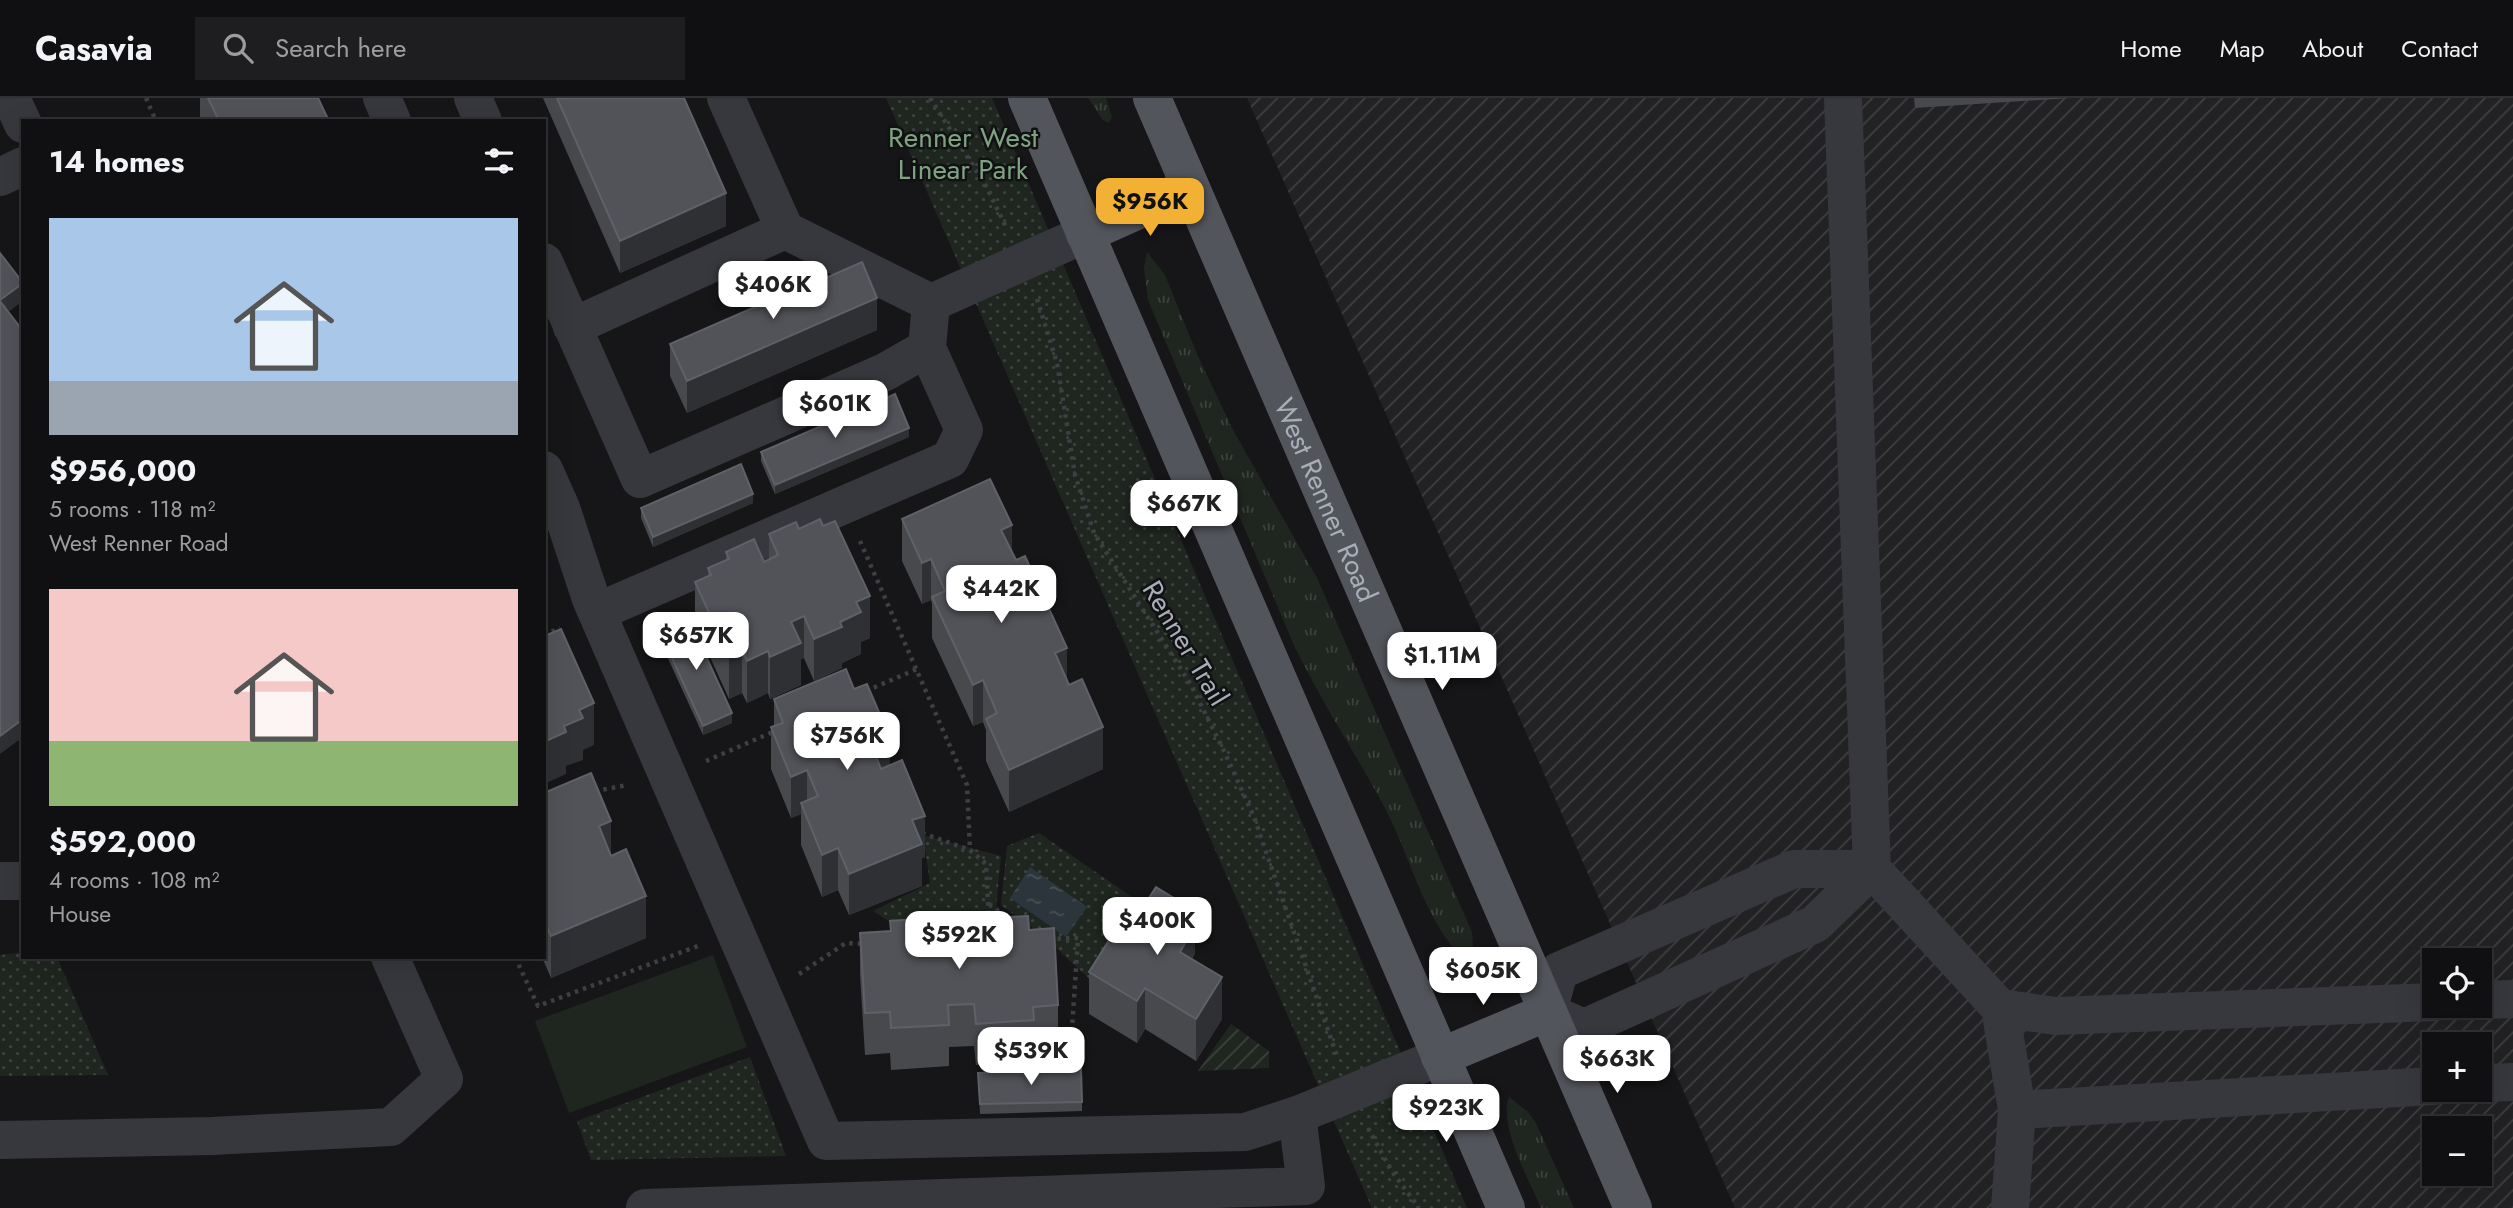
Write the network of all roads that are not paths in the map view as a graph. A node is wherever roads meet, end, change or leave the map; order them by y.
1 (11, 98) edge
2 (382, 98) edge
3 (473, 98) edge
4 (726, 98) edge
5 (1027, 98) edge
6 (1152, 98) edge
7 (1843, 98) edge
8 (391, 119) edge
9 (481, 119) edge
10 (21, 120) edge
11 (21, 167) edge
12 (0, 177) edge
13 (1190, 187) junction
14 (785, 230) junction
15 (1085, 234) junction
16 (546, 267) edge
17 (931, 303) junction
18 (572, 327) junction
19 (927, 348) junction
20 (546, 475) edge
21 (597, 612) junction
22 (1872, 869) junction
23 (0, 881) edge
24 (21, 881) edge
25 (391, 959) edge
26 (2513, 999) edge
27 (2492, 1000) edge
28 (2422, 1002) edge
29 (2000, 1008) junction
30 (1548, 1012) junction
31 (1440, 1057) junction
32 (2513, 1082) edge
33 (2492, 1083) edge
34 (2422, 1087) edge
35 (2017, 1110) junction
36 (1297, 1115) junction
37 (0, 1140) edge
38 (645, 1208) edge
39 (1506, 1208) edge
40 (1633, 1208) edge
41 (2010, 1208) edge

1 - 10 lane
2 - 8 lane
3 - 9 lane
4 - 14 lane
5 - 15 main road
6 - 13 main road, West Renner Road
7 - 22 lane
11 - 12 lane
13 - 15 main road
13 - 30 main road, West Renner Road
14 - 17 lane
14 - 18 lane
15 - 17 lane
15 - 31 main road
16 - 18 lane
17 - 19 lane
18 - 19 lane
19 - 21 lane
20 - 21 lane
21 - 36 lane
22 - 29 lane
22 - 30 lane
22 - 30 lane
23 - 24 lane
25 - 37 lane
26 - 27 lane
28 - 29 lane
29 - 35 lane
30 - 31 main road
30 - 40 main road, West Renner Road
31 - 36 lane
31 - 39 main road
32 - 33 lane
34 - 35 lane
35 - 41 lane
36 - 38 lane

